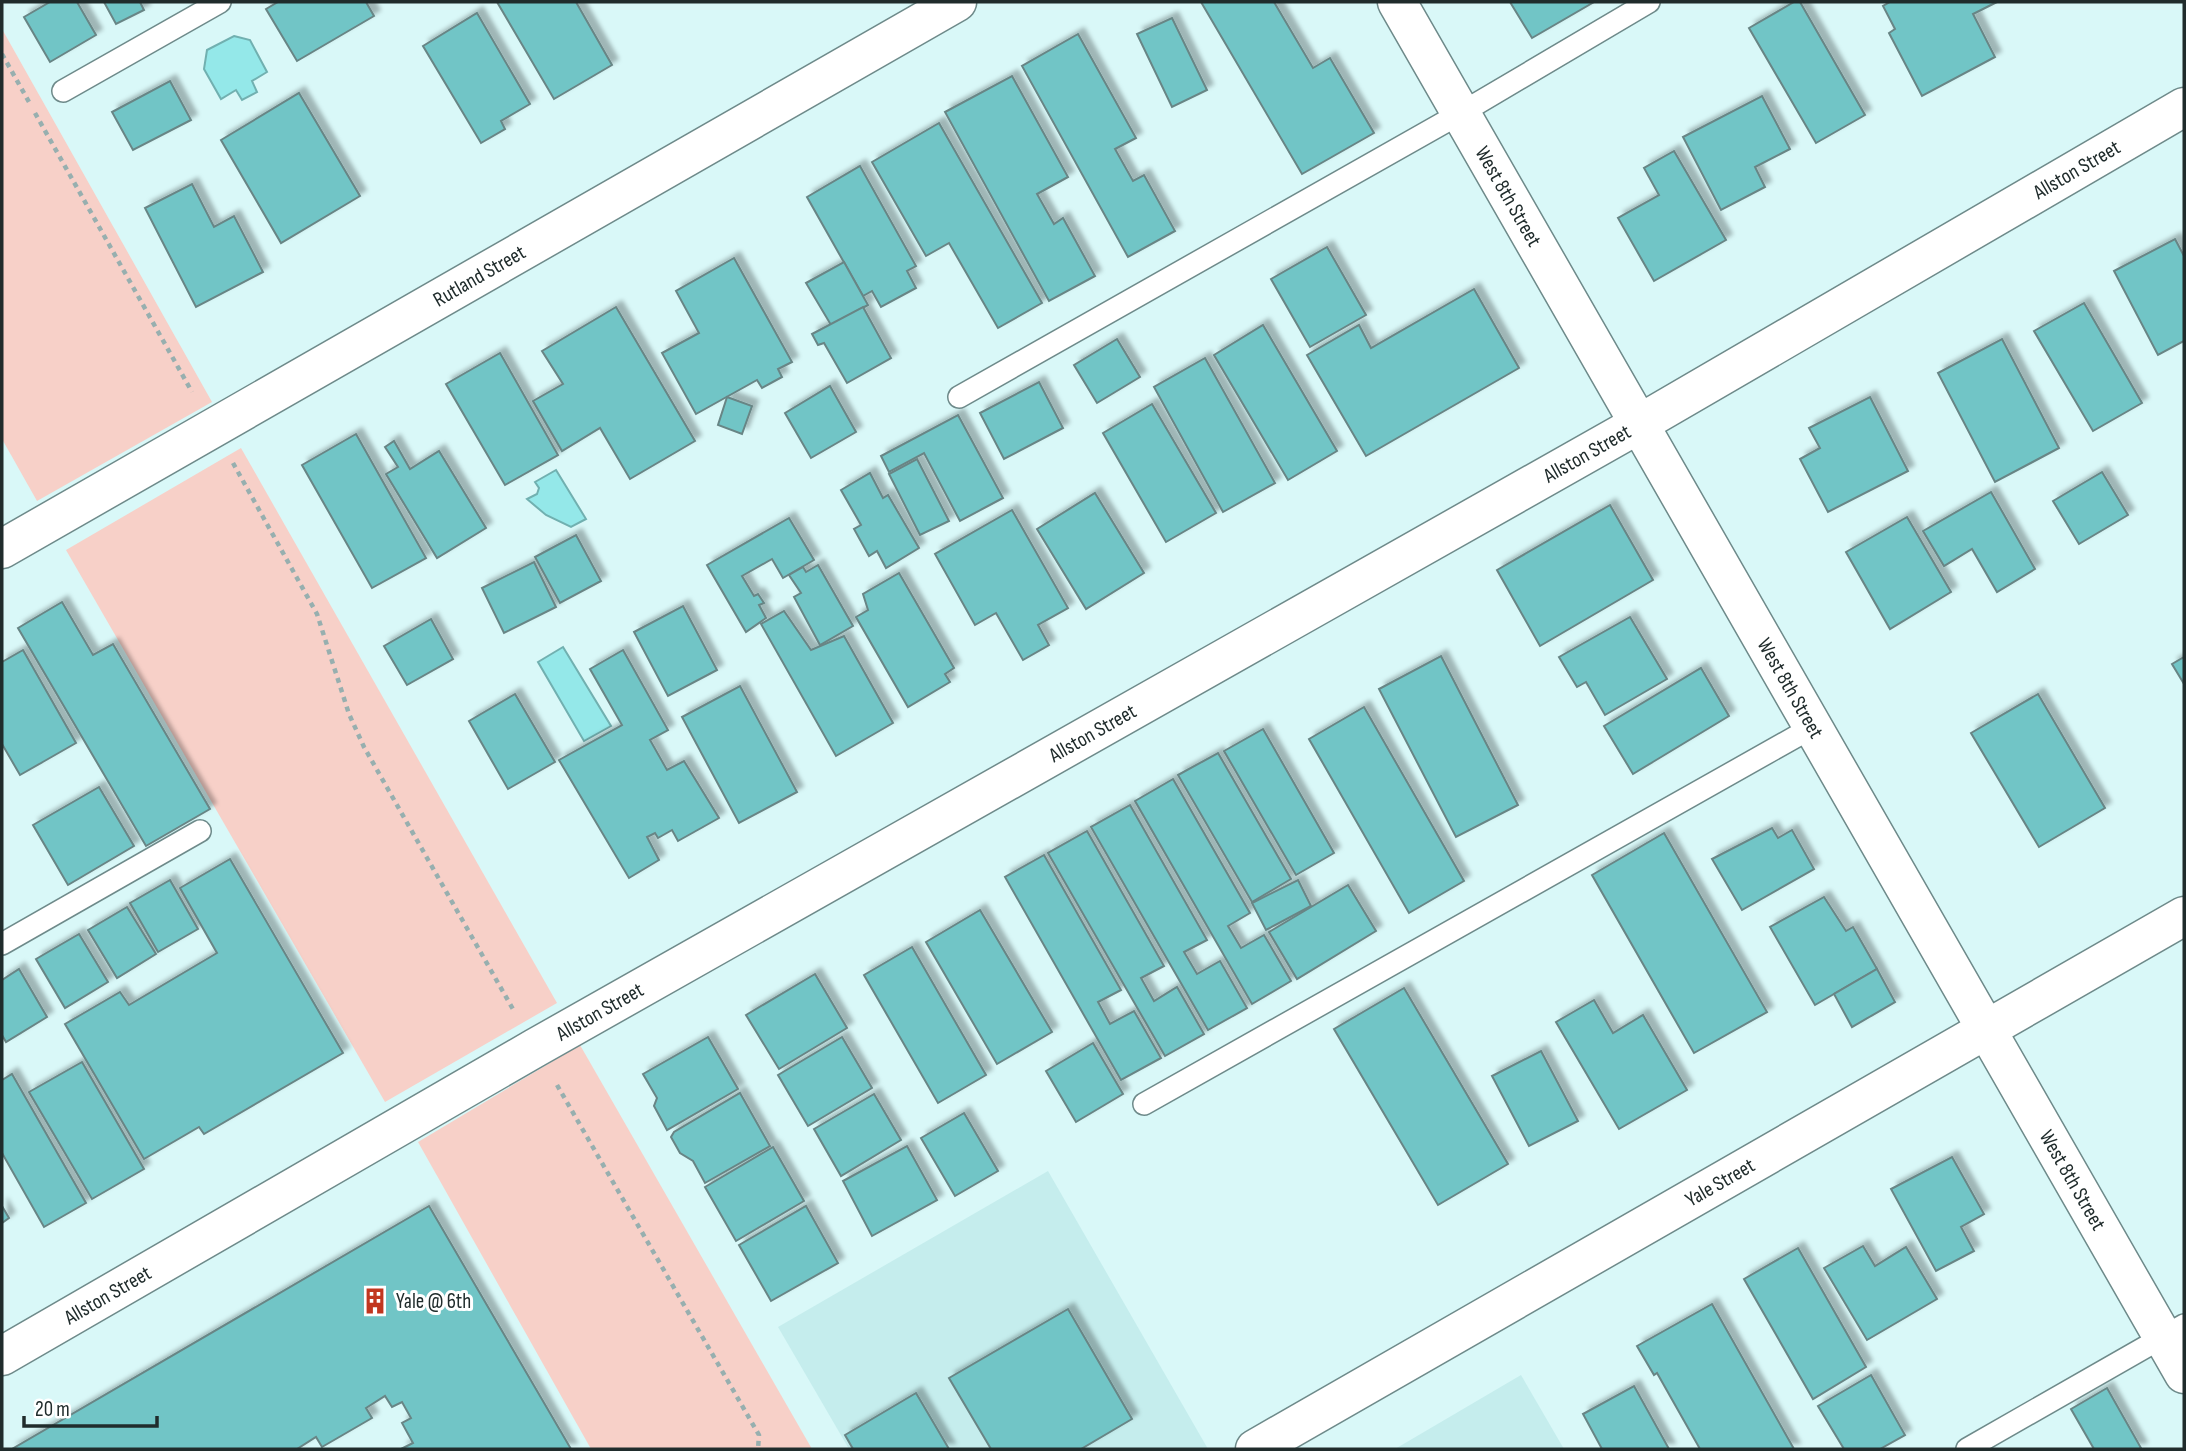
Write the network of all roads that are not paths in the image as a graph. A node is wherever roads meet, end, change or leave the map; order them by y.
1 (220, 2) edge
2 (957, 2) edge
3 (1397, 2) edge
4 (1649, 2) edge
5 (63, 91) dead end
6 (2184, 107) edge
7 (1461, 113) junction
8 (959, 397) dead end
9 (1639, 424) junction
10 (2, 549) edge
11 (1813, 727) junction
12 (200, 831) dead end
13 (2184, 916) edge
14 (2, 944) edge
15 (1986, 1028) junction
16 (1144, 1104) dead end
17 (2174, 1331) edge
18 (2, 1356) edge
19 (2184, 1374) edge
20 (1255, 1449) edge
21 (1967, 1449) edge

1 - 5 lane
2 - 10 street, Rutland Street
3 - 7 street, West 8th Street
4 - 7 lane
6 - 9 street, Allston Street
7 - 8 lane
7 - 9 street, West 8th Street
9 - 11 street, West 8th Street
9 - 18 street, Allston Street
11 - 15 street, West 8th Street
11 - 16 lane
12 - 14 lane
13 - 15 street, Yale Street
15 - 17 street, West 8th Street
15 - 20 street, Yale Street
17 - 19 street, West 8th Street
17 - 21 lane

